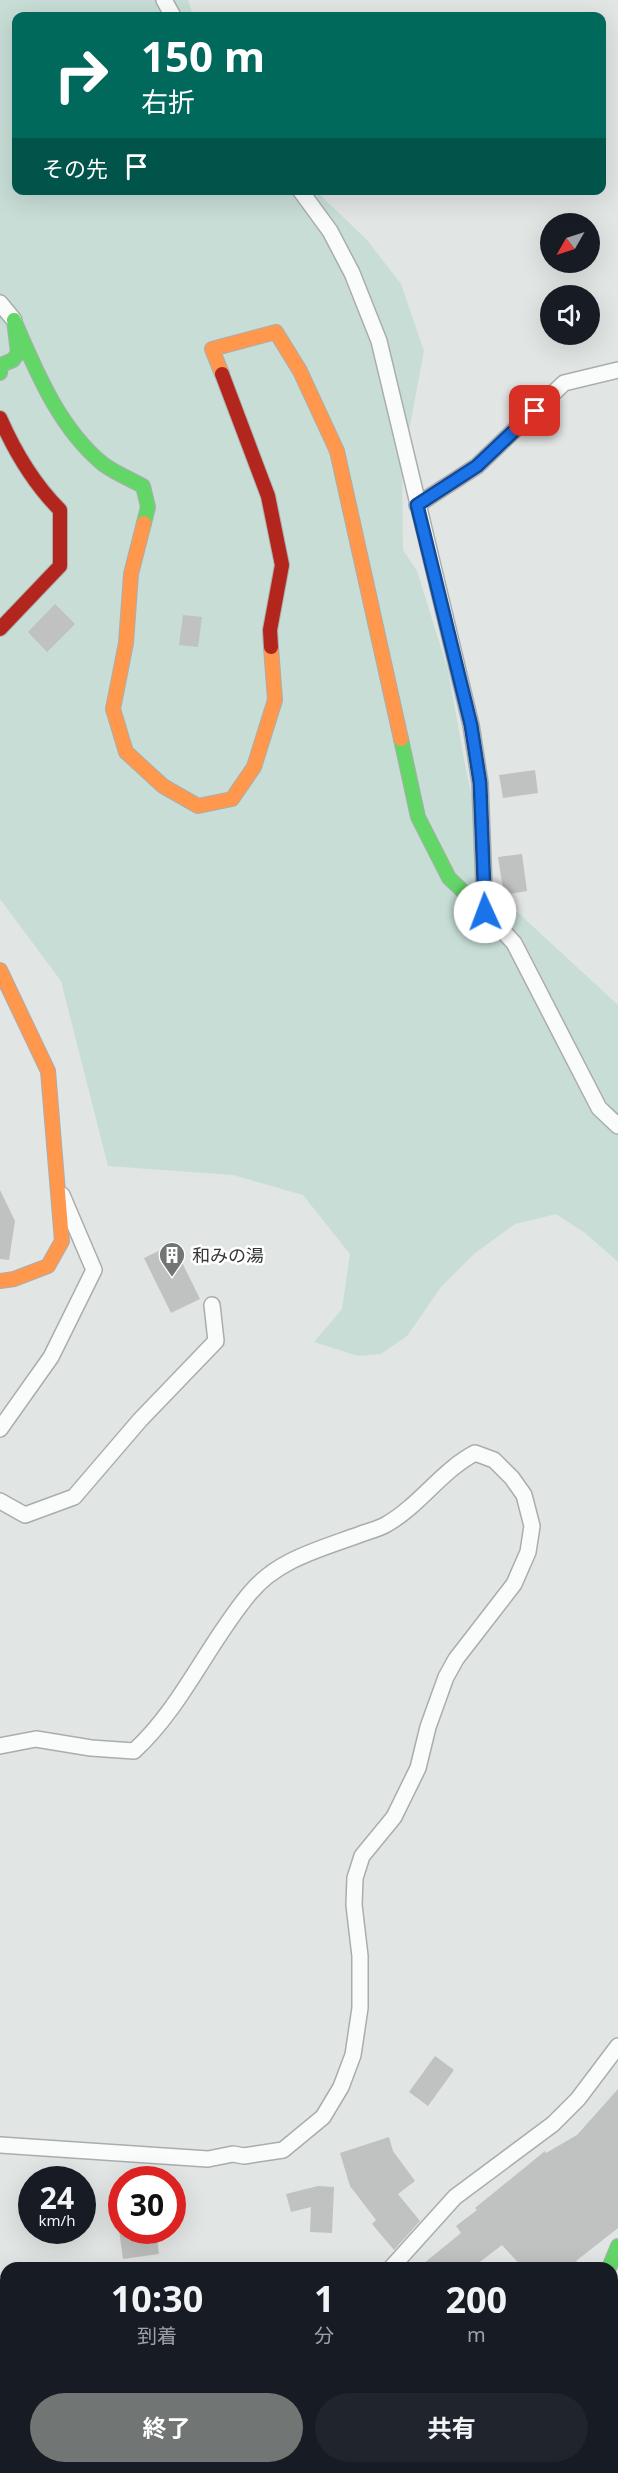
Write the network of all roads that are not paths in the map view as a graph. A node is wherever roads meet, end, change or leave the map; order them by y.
1 (304, 195) edge
2 (0, 303) edge
3 (14, 320) junction
4 (618, 370) edge
5 (0, 373) edge
6 (0, 418) edge
7 (417, 505) junction
8 (0, 629) edge
9 (485, 912) junction
10 (0, 970) edge
11 (618, 1126) edge
12 (57, 1184) junction
13 (0, 1281) edge
14 (212, 1305) dead end
15 (0, 1429) edge
16 (0, 1501) edge
17 (0, 1746) edge
18 (618, 2046) edge
19 (0, 2145) edge
20 (618, 2246) edge
21 (396, 2262) edge
22 (611, 2262) edge

1 - 7 street
2 - 3 street
3 - 5 main road
3 - 9 main road
4 - 7 street
6 - 8 main road
7 - 9 street
9 - 11 street
10 - 12 main road
12 - 13 main road
12 - 15 street
14 - 16 street
17 - 19 street
18 - 21 street
20 - 22 main road

